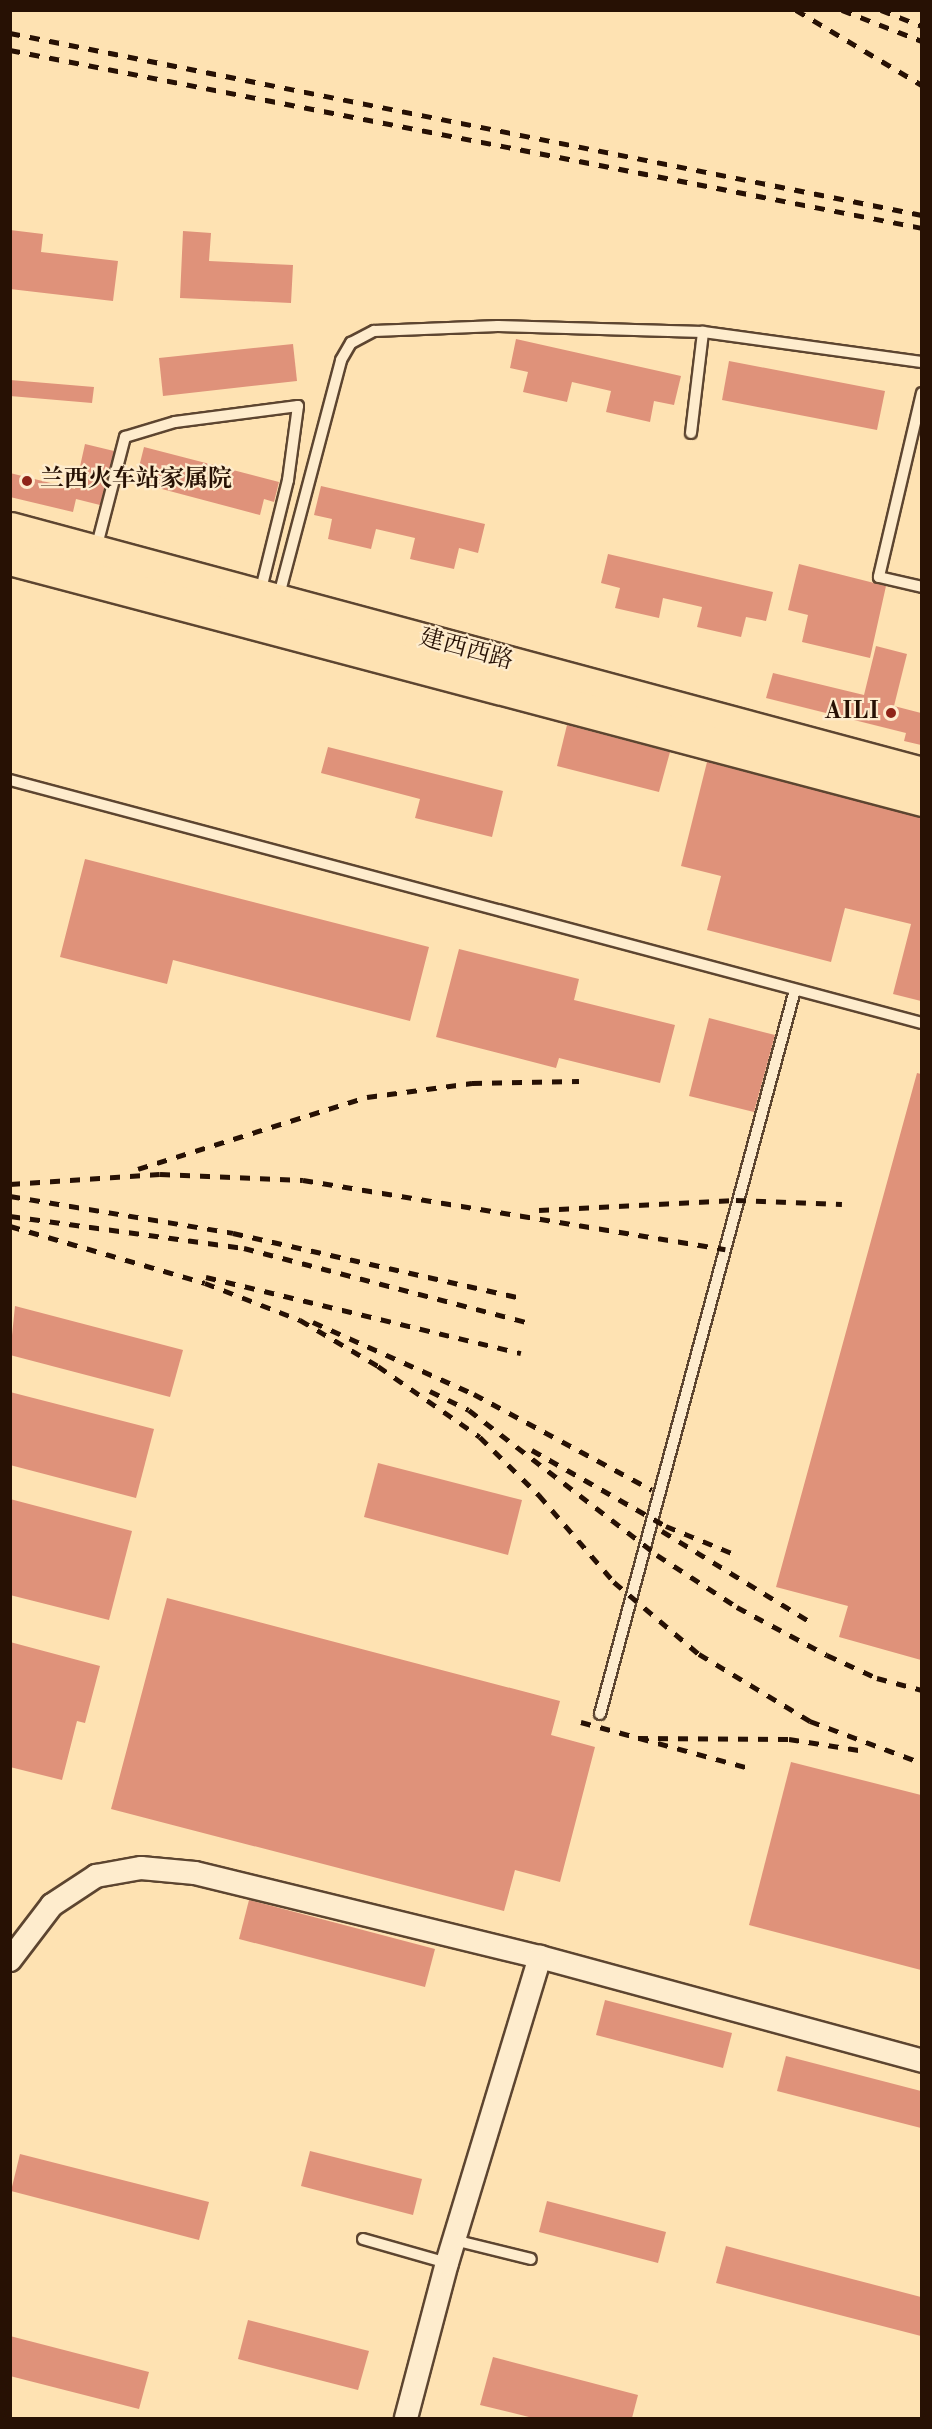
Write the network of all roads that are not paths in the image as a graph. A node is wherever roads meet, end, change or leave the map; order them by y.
1 (703, 332) junction
2 (921, 362) edge
3 (921, 393) edge
4 (691, 434) dead end
5 (10, 529) edge
6 (96, 552) junction
7 (10, 558) edge
8 (921, 587) edge
9 (268, 598) junction
10 (921, 774) edge
11 (10, 780) edge
12 (921, 799) edge
13 (795, 990) junction
14 (921, 1023) edge
15 (600, 1714) dead end
16 (540, 1957) junction
17 (10, 1960) edge
18 (921, 2061) edge
19 (363, 2239) dead end
20 (454, 2240) junction
21 (531, 2259) dead end
22 (447, 2263) junction
23 (405, 2418) edge

1 - 2 lane
1 - 4 lane
1 - 9 lane
3 - 8 lane
5 - 6 highway, 建西西路
6 - 9 highway, 建西西路
6 - 9 lane
7 - 12 highway, 建西西路
9 - 10 highway, 建西西路
11 - 13 lane
13 - 14 lane
13 - 15 lane
16 - 17 street
16 - 18 street
16 - 20 street
19 - 22 lane
20 - 21 lane
20 - 22 street
22 - 23 street

